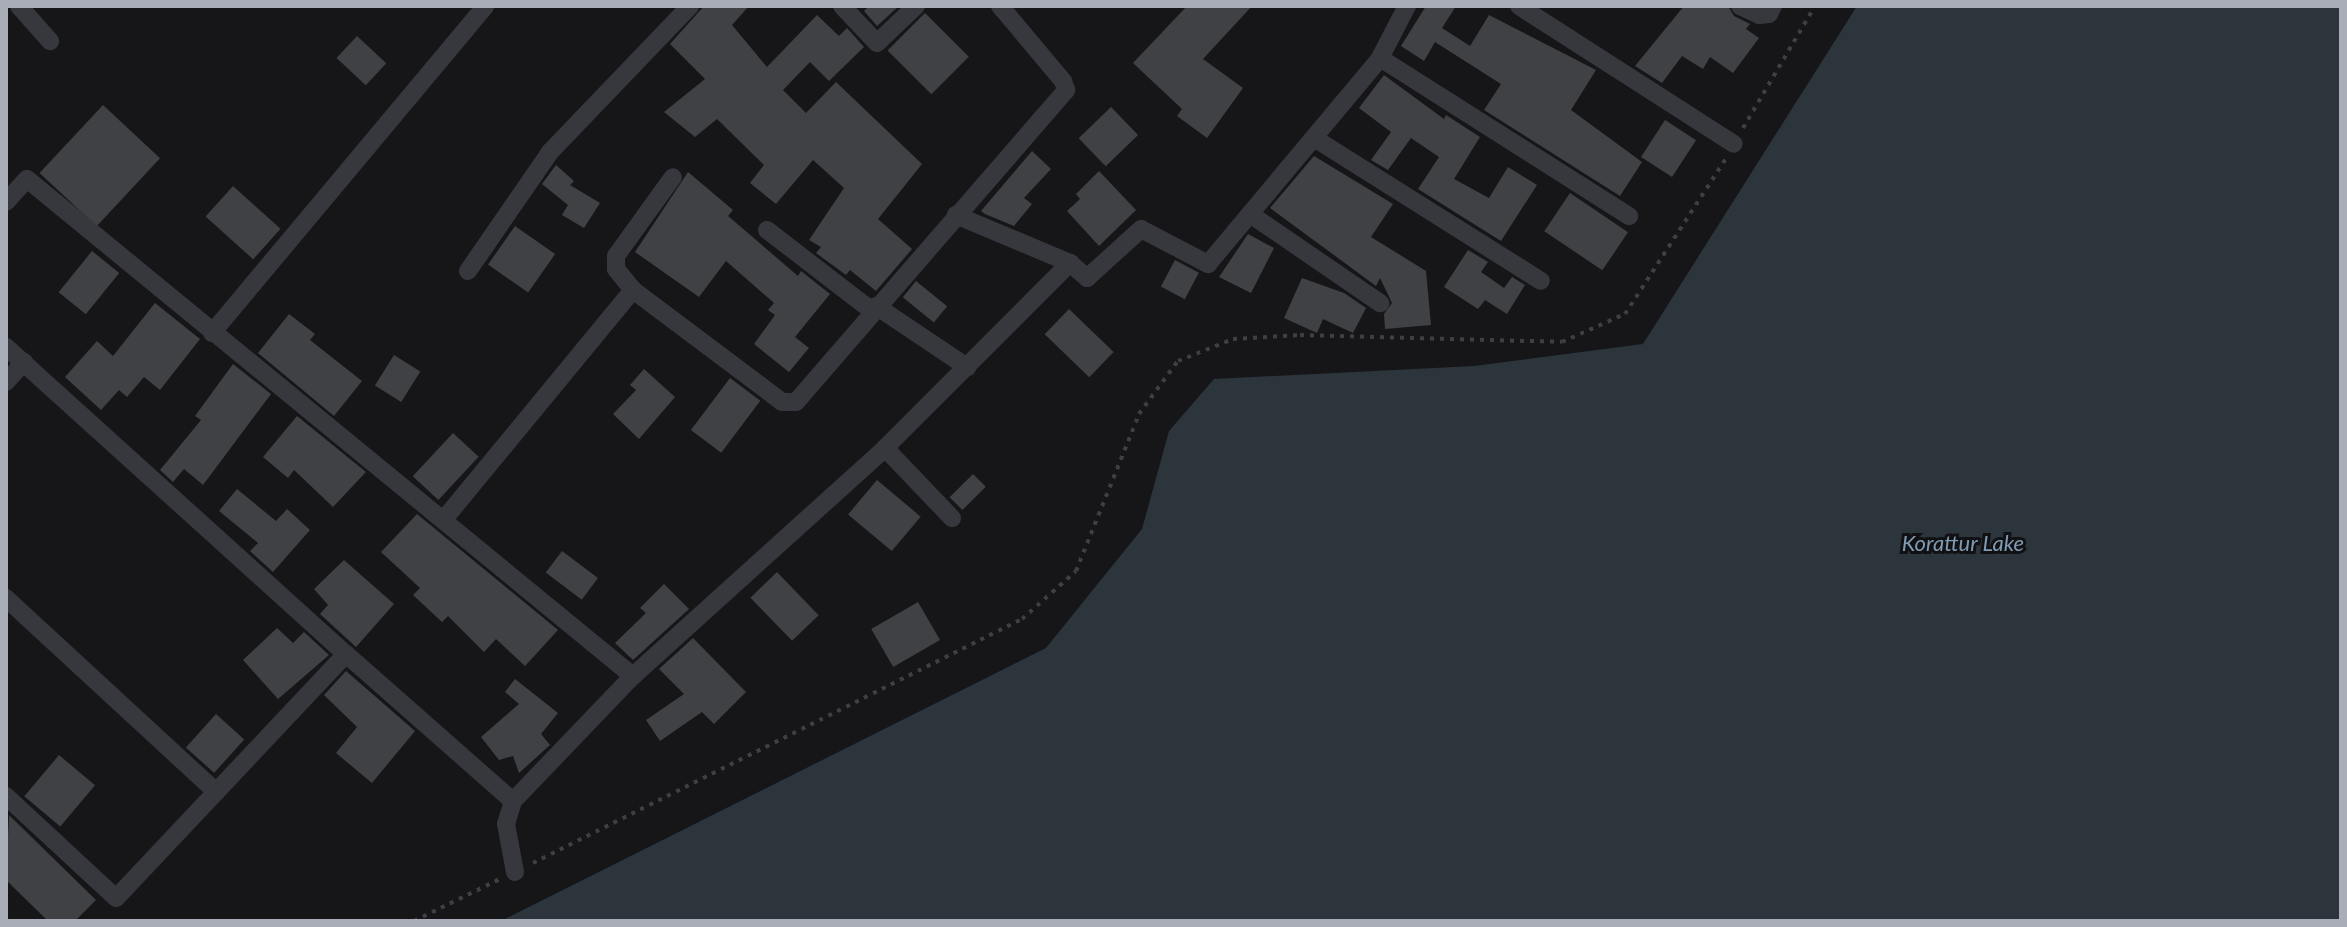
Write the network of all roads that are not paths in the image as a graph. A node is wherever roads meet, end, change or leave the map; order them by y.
1 (19, 6) edge
2 (485, 6) edge
3 (690, 6) edge
4 (842, 6) edge
5 (916, 6) edge
6 (1000, 6) edge
7 (1407, 6) edge
8 (1519, 6) edge
9 (1740, 6) edge
10 (1773, 6) edge
11 (50, 41) dead end
12 (1380, 58) junction
13 (1314, 138) junction
14 (1734, 144) road end
15 (673, 177) dead end
16 (6, 202) edge
17 (1250, 214) junction
18 (956, 215) junction
19 (1629, 216) dead end
20 (767, 230) dead end
21 (1070, 263) junction
22 (468, 271) dead end
23 (1541, 281) dead end
24 (633, 290) junction
25 (1380, 303) dead end
26 (874, 309) junction
27 (212, 333) junction
28 (6, 347) edge
29 (24, 362) junction
30 (967, 367) junction
31 (6, 382) edge
32 (885, 448) junction
33 (445, 518) junction
34 (952, 518) dead end
35 (6, 598) edge
36 (346, 654) junction
37 (633, 676) junction
38 (216, 792) junction
39 (6, 796) edge
40 (513, 801) junction
41 (515, 872) road end

1 - 11 street
2 - 27 street
3 - 22 street
4 - 5 street
6 - 18 street
7 - 12 street
8 - 14 street
9 - 10 street
12 - 13 street
12 - 19 street
13 - 17 street
13 - 23 street
15 - 24 street
16 - 27 street
17 - 21 street
17 - 25 street
18 - 21 street
18 - 26 street
20 - 26 street
21 - 30 street
24 - 26 street
24 - 33 street
26 - 30 street
27 - 33 street
28 - 29 street
29 - 31 street
29 - 36 street
30 - 32 street
32 - 34 street
32 - 37 street
33 - 37 street
35 - 38 street
36 - 38 street
36 - 40 street
37 - 40 street
38 - 39 street
40 - 41 street

